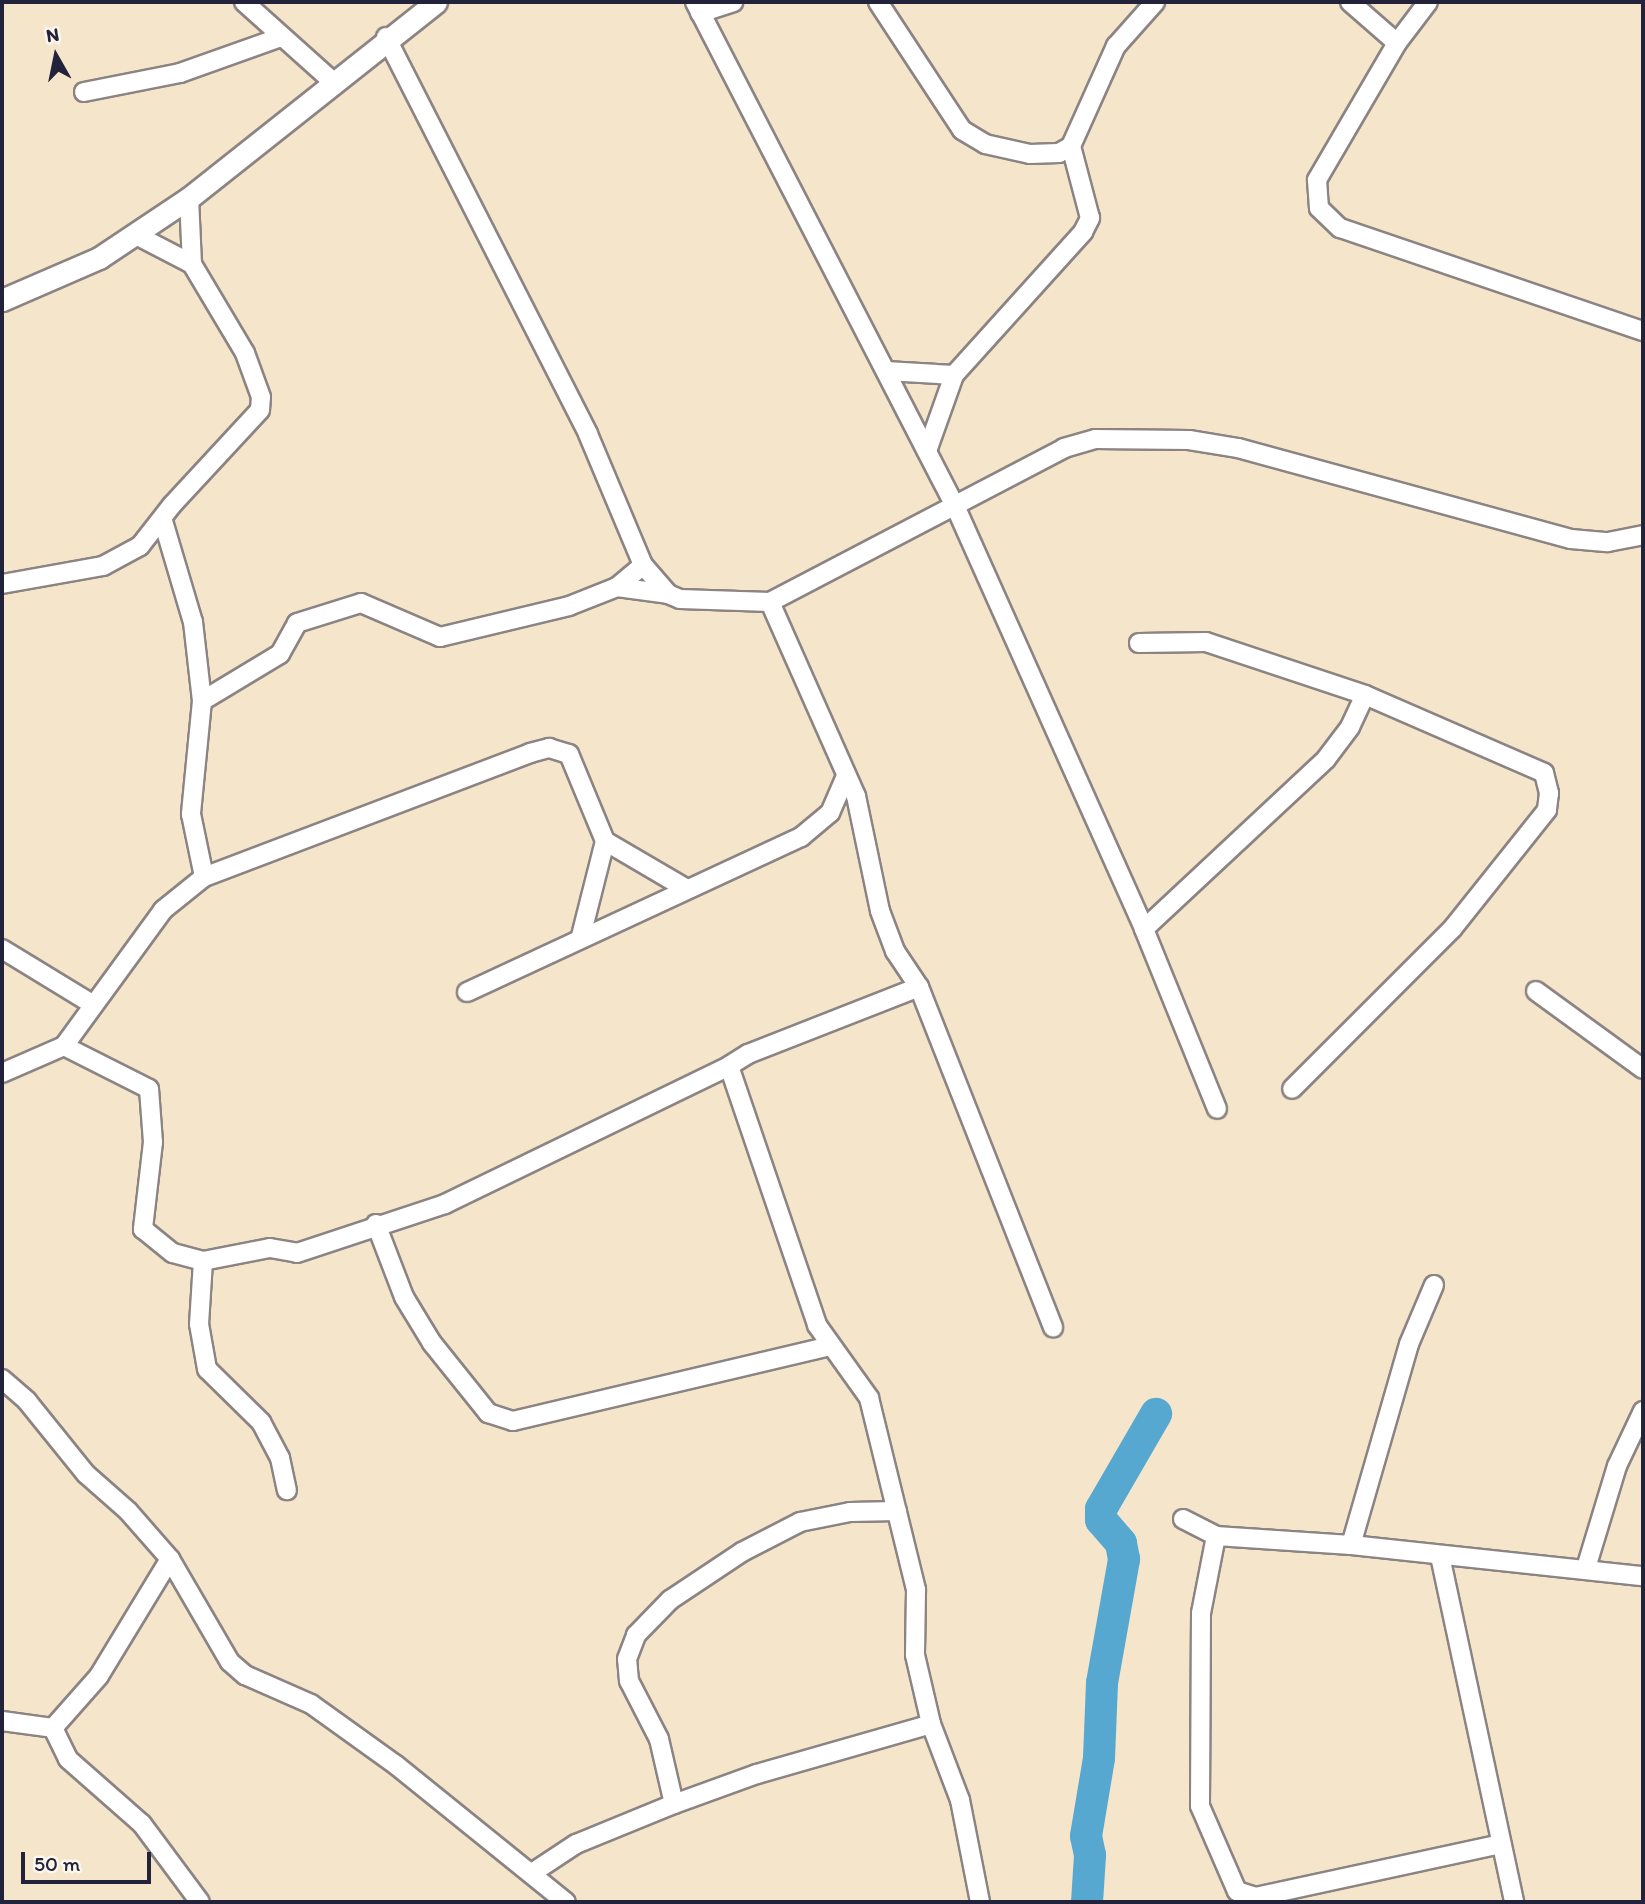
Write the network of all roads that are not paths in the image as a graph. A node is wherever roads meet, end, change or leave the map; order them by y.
1 (244, 2) edge
2 (436, 2) edge
3 (733, 2) edge
4 (878, 2) edge
5 (1155, 2) edge
6 (1350, 2) edge
7 (1428, 2) edge
8 (697, 8) edge
9 (281, 37) junction
10 (386, 37) junction
11 (1397, 43) junction
12 (332, 81) junction
13 (84, 92) dead end
14 (1071, 146) junction
15 (190, 198) junction
16 (136, 235) junction
17 (192, 264) junction
18 (2, 300) edge
19 (1643, 331) edge
20 (886, 372) junction
21 (954, 374) junction
22 (927, 451) junction
23 (956, 508) junction
24 (163, 522) junction
25 (1643, 535) edge
26 (643, 565) junction
27 (2, 584) edge
28 (617, 587) junction
29 (668, 594) junction
30 (770, 602) junction
31 (1139, 643) dead end
32 (1365, 695) junction
33 (202, 702) junction
34 (846, 776) junction
35 (605, 841) junction
36 (204, 877) junction
37 (685, 888) junction
38 (1144, 929) junction
39 (581, 936) junction
40 (2, 949) edge
41 (919, 987) junction
42 (1536, 991) dead end
43 (467, 992) dead end
44 (92, 1004) junction
45 (64, 1046) junction
46 (729, 1066) junction
47 (1643, 1069) edge
48 (2, 1073) edge
49 (1292, 1089) dead end
50 (1217, 1109) dead end
51 (376, 1224) junction
52 (203, 1261) junction
53 (1434, 1285) dead end
54 (1053, 1328) dead end
55 (830, 1346) junction
56 (2, 1379) edge
57 (1643, 1411) edge
58 (286, 1490) dead end
59 (897, 1511) junction
60 (1183, 1519) dead end
61 (1216, 1536) junction
62 (1351, 1545) junction
63 (1440, 1556) junction
64 (170, 1559) junction
65 (1586, 1568) junction
66 (1643, 1576) edge
67 (2, 1721) edge
68 (932, 1724) junction
69 (53, 1728) junction
70 (674, 1804) junction
71 (1502, 1844) junction
72 (532, 1873) junction
73 (200, 1902) edge
74 (566, 1902) edge
75 (980, 1902) edge
76 (1514, 1902) edge

1 - 9 street
2 - 10 street
3 - 8 street
4 - 14 street
5 - 14 street
6 - 11 street
7 - 11 street
8 - 20 street
9 - 12 street
9 - 13 street
10 - 12 street
10 - 26 street
11 - 19 street
12 - 15 street
14 - 21 street
15 - 16 street
15 - 17 street
16 - 17 street
16 - 18 street
17 - 24 street
20 - 21 street
20 - 22 street
21 - 22 street
22 - 23 street
23 - 25 street
23 - 30 street
23 - 38 street
24 - 27 street
24 - 33 street
26 - 28 street
26 - 29 street
28 - 29 street
28 - 33 street
29 - 30 street
30 - 34 street
31 - 32 street
32 - 38 street
32 - 49 street
33 - 36 street
34 - 37 street
34 - 41 street
35 - 36 street
35 - 37 street
35 - 39 street
36 - 44 street
37 - 39 street
38 - 50 street
39 - 43 street
40 - 44 street
41 - 46 street
41 - 54 street
42 - 47 street
44 - 45 street
45 - 48 street
45 - 52 street
46 - 51 street
46 - 55 street
51 - 52 street
51 - 55 street
52 - 58 street
53 - 62 street
55 - 59 street
56 - 64 street
57 - 65 street
59 - 68 street
59 - 70 street
60 - 61 street
61 - 62 street
61 - 71 street
62 - 63 street
63 - 65 street
63 - 71 street
64 - 69 street
64 - 72 street
65 - 66 street
67 - 69 street
68 - 70 street
68 - 75 street
69 - 73 street
70 - 72 street
71 - 76 street
72 - 74 street

